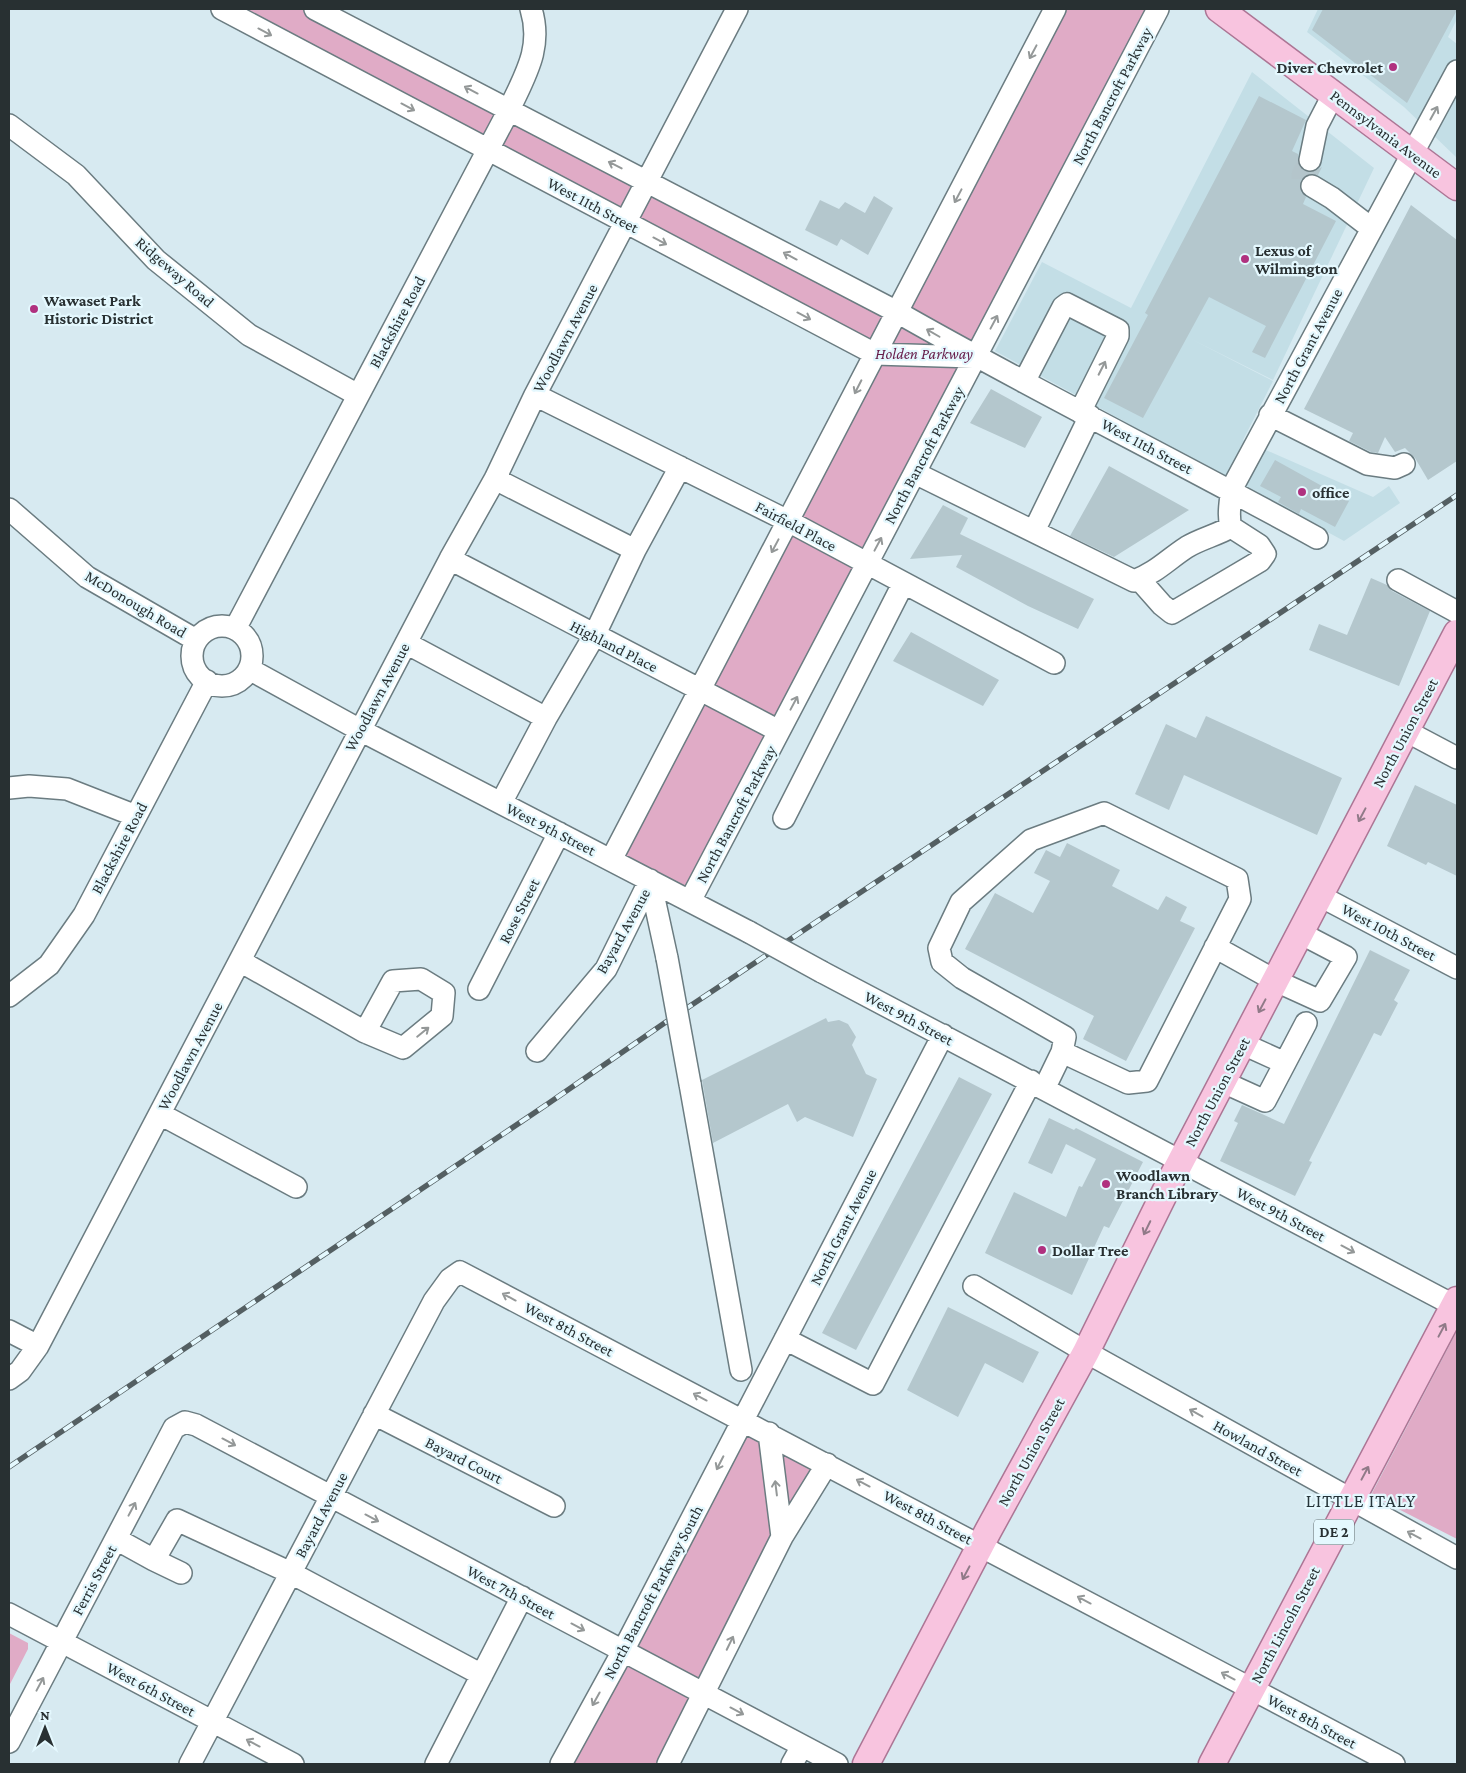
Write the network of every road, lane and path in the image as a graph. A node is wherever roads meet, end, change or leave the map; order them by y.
1 (222, 9) edge
2 (315, 9) edge
3 (531, 9) edge
4 (738, 9) edge
5 (1055, 9) edge
6 (1158, 9) edge
7 (1219, 9) edge
8 (1457, 72) edge
9 (1333, 95) junction
10 (509, 110) junction
11 (9, 125) edge
12 (488, 150) junction
13 (1411, 154) junction
14 (1310, 160) tunnel mouth
15 (648, 181) junction
16 (1312, 186) tunnel mouth
17 (1457, 187) edge
18 (626, 223) junction
19 (1371, 228) junction
20 (897, 312) junction
21 (875, 354) junction
22 (976, 357) junction
23 (1024, 382) junction
24 (358, 395) junction
25 (536, 395) junction
26 (1085, 414) junction
27 (1270, 416) junction
28 (1404, 464) dead end
29 (680, 467) junction
30 (915, 473) junction
31 (495, 479) junction
32 (1231, 490) junction
33 (9, 509) edge
34 (788, 521) junction
35 (1231, 528) junction
36 (1034, 531) junction
37 (1317, 538) dead end
38 (634, 550) junction
39 (450, 559) junction
40 (867, 564) junction
41 (1140, 579) junction
42 (1398, 580) dead end
43 (903, 584) junction
44 (1457, 612) edge
45 (235, 629) junction
46 (1457, 633) edge
47 (594, 636) junction
48 (196, 640) junction
49 (406, 643) junction
50 (1054, 662) dead end
51 (249, 669) junction
52 (206, 681) junction
53 (700, 690) junction
54 (546, 718) junction
55 (360, 730) junction
56 (1406, 730) junction
57 (779, 731) junction
58 (1457, 758) edge
59 (9, 788) edge
60 (502, 803) junction
61 (136, 816) junction
62 (784, 818) dead end
63 (559, 833) junction
64 (611, 860) junction
65 (650, 880) junction
66 (1320, 896) junction
67 (690, 901) junction
68 (1300, 933) junction
69 (1215, 947) junction
70 (240, 961) junction
71 (1457, 968) edge
72 (1276, 981) junction
73 (480, 989) dead end
74 (9, 996) edge
75 (1306, 1023) dead end
76 (365, 1032) dead end
77 (943, 1035) junction
78 (1242, 1044) junction
79 (537, 1051) dead end
80 (1062, 1052) junction
81 (1285, 1063) junction
82 (1223, 1082) junction
83 (1037, 1085) junction
84 (160, 1114) junction
85 (1181, 1161) junction
86 (296, 1187) dead end
87 (460, 1272) joint
88 (974, 1286) dead end
89 (1456, 1304) edge
90 (9, 1331) edge
91 (785, 1338) junction
92 (38, 1346) junction
93 (1086, 1352) junction
94 (741, 1370) dead end
95 (9, 1379) edge
96 (374, 1414) junction
97 (743, 1419) junction
98 (185, 1422) joint
99 (769, 1433) junction
100 (827, 1464) junction
101 (331, 1497) junction
102 (1350, 1500) junction
103 (554, 1506) dead end
104 (782, 1537) junction
105 (116, 1540) junction
106 (981, 1545) junction
107 (1457, 1558) edge
108 (154, 1560) junction
109 (291, 1572) junction
110 (180, 1574) dead end
111 (522, 1598) junction
112 (9, 1614) edge
113 (62, 1642) junction
114 (623, 1651) junction
115 (482, 1676) junction
116 (1252, 1689) junction
117 (705, 1695) junction
118 (212, 1722) junction
119 (9, 1742) edge
120 (802, 1746) junction
121 (1388, 1763) edge
122 (190, 1764) edge
123 (293, 1764) edge
124 (436, 1764) edge
125 (561, 1764) edge
126 (668, 1764) edge
127 (792, 1764) edge
128 (837, 1764) edge
129 (866, 1764) edge
130 (1212, 1764) edge

1 -> 12 street, West 11th Street
10 -> 2 street, West 11th Street
3 - 10 street, Blackshire Road
4 - 15 street, Woodlawn Avenue
5 -> 20 street
22 -> 6 street, North Bancroft Parkway
7 - 9 main road, Pennsylvania Avenue
13 -> 8 street, North Grant Avenue
9 - 13 main road, Pennsylvania Avenue
9 - 14 street
10 - 12 street, Blackshire Road
15 -> 10 street, West 11th Street
11 - 24 street, Ridgeway Road
12 - 18 street, West 11th Street
12 - 24 street, Blackshire Road
13 - 17 main road, Pennsylvania Avenue
13 - 19 street, North Grant Avenue
15 - 18 street, Woodlawn Avenue
20 -> 15 street, West 11th Street
16 - 19 street
18 -> 21 street, West 11th Street
18 - 25 street, Woodlawn Avenue
19 - 27 street, North Grant Avenue
20 - 21 street
22 -> 20 street, West 11th Street
21 - 22 street, West 11th Street
21 -> 34 street
22 - 23 street, West 11th Street
22 - 30 street, North Bancroft Parkway
23 - 26 street, West 11th Street
26 -> 23 street
24 - 45 street, Blackshire Road
25 - 29 street, Fairfield Place
25 - 31 street, Woodlawn Avenue
26 - 32 street, West 11th Street
26 - 36 street
27 - 28 street
27 - 32 street, North Grant Avenue
29 - 34 street, Fairfield Place
29 - 38 street
30 - 36 street
40 -> 30 street, North Bancroft Parkway
31 - 38 street
31 - 39 street, Woodlawn Avenue
32 - 35 street
32 - 37 street, West 11th Street
33 - 48 street, McDonough Road
34 - 40 street, Fairfield Place
34 -> 53 street
35 - 41 street
35 - 41 street
36 - 41 street
38 - 47 street
39 - 47 street, Highland Place
39 - 49 street, Woodlawn Avenue
40 - 43 street, Fairfield Place
57 -> 40 street, North Bancroft Parkway
42 - 44 street
43 - 50 street, Fairfield Place
43 - 62 street
45 - 48 street
45 - 51 street
46 - 56 main road, North Union Street
47 - 53 street, Highland Place
47 - 54 street
48 - 52 street
49 - 54 street
49 - 55 street, Woodlawn Avenue
51 - 52 street
51 - 55 street
52 - 61 street, Blackshire Road
53 - 57 street, Highland Place
53 - 64 street
54 - 60 street
55 - 60 street, West 9th Street
55 - 70 street, Woodlawn Avenue
56 - 58 street
56 -> 66 main road, North Union Street
57 - 67 street, North Bancroft Parkway
59 - 61 street
60 - 63 street, West 9th Street
61 - 74 street, Blackshire Road
63 - 64 street, West 9th Street
63 - 73 street, Rose Street
64 - 65 street, West 9th Street
65 - 67 street, West 9th Street
65 - 79 street, Bayard Avenue
65 - 94 street, bridge
66 - 68 main road, North Union Street
66 - 71 street, West 10th Street
67 - 77 street, West 9th Street, bridge
68 - 72 main road, North Union Street
68 - 72 street
69 - 72 street
69 - 80 street
69 - 80 street
70 - 76 street
70 - 84 street, Woodlawn Avenue
72 -> 78 main road, North Union Street
75 - 81 street
77 - 83 street, West 9th Street
77 - 91 street, North Grant Avenue
78 - 81 street
78 - 82 main road, North Union Street
80 - 83 street
81 - 82 street
82 - 85 main road, North Union Street
83 - 85 street, West 9th Street
83 - 91 street
84 - 86 street
84 - 92 street, Woodlawn Avenue
85 -> 89 street, West 9th Street
85 -> 93 main road, North Union Street
87 - 96 street, Bayard Avenue
97 -> 87 street, West 8th Street
88 - 93 street, Howland Street
102 -> 89 main road, North Lincoln Street / DE 2
90 - 92 street
91 - 97 street, North Grant Avenue
92 - 95 street, Woodlawn Avenue
102 -> 93 street, Howland Street
93 - 106 main road, North Union Street
96 - 101 street, Bayard Avenue
96 - 103 street, Bayard Court
97 - 99 street, West 8th Street
97 -> 114 street, North Bancroft Parkway South
98 -> 101 street, West 7th Street
105 -> 98 street, Ferris Street
99 - 100 street, West 8th Street
104 -> 99 street
100 - 104 street
106 -> 100 street, West 8th Street
101 - 109 street, Bayard Avenue
101 -> 111 street, West 7th Street
107 -> 102 street, Howland Street
102 - 116 main road, North Lincoln Street / DE 2
117 -> 104 street
105 - 108 street
105 - 113 street, Ferris Street
116 -> 106 street, West 8th Street
106 -> 129 main road, North Union Street
108 - 109 street
108 - 110 street
109 - 115 street
109 - 118 street, Bayard Avenue
111 -> 114 street, West 7th Street
111 - 115 street
112 - 113 street, West 6th Street
113 - 118 street, West 6th Street
119 -> 113 street, Ferris Street
114 - 117 street, West 7th Street
114 -> 125 street, North Bancroft Parkway South
115 - 124 street
116 - 121 street, West 8th Street
116 - 130 main road, North Lincoln Street / DE 2
117 -> 120 street, West 7th Street
117 - 126 street
118 - 122 street, Bayard Avenue
123 -> 118 street, West 6th Street
120 - 127 street
120 - 128 street, West 7th Street

